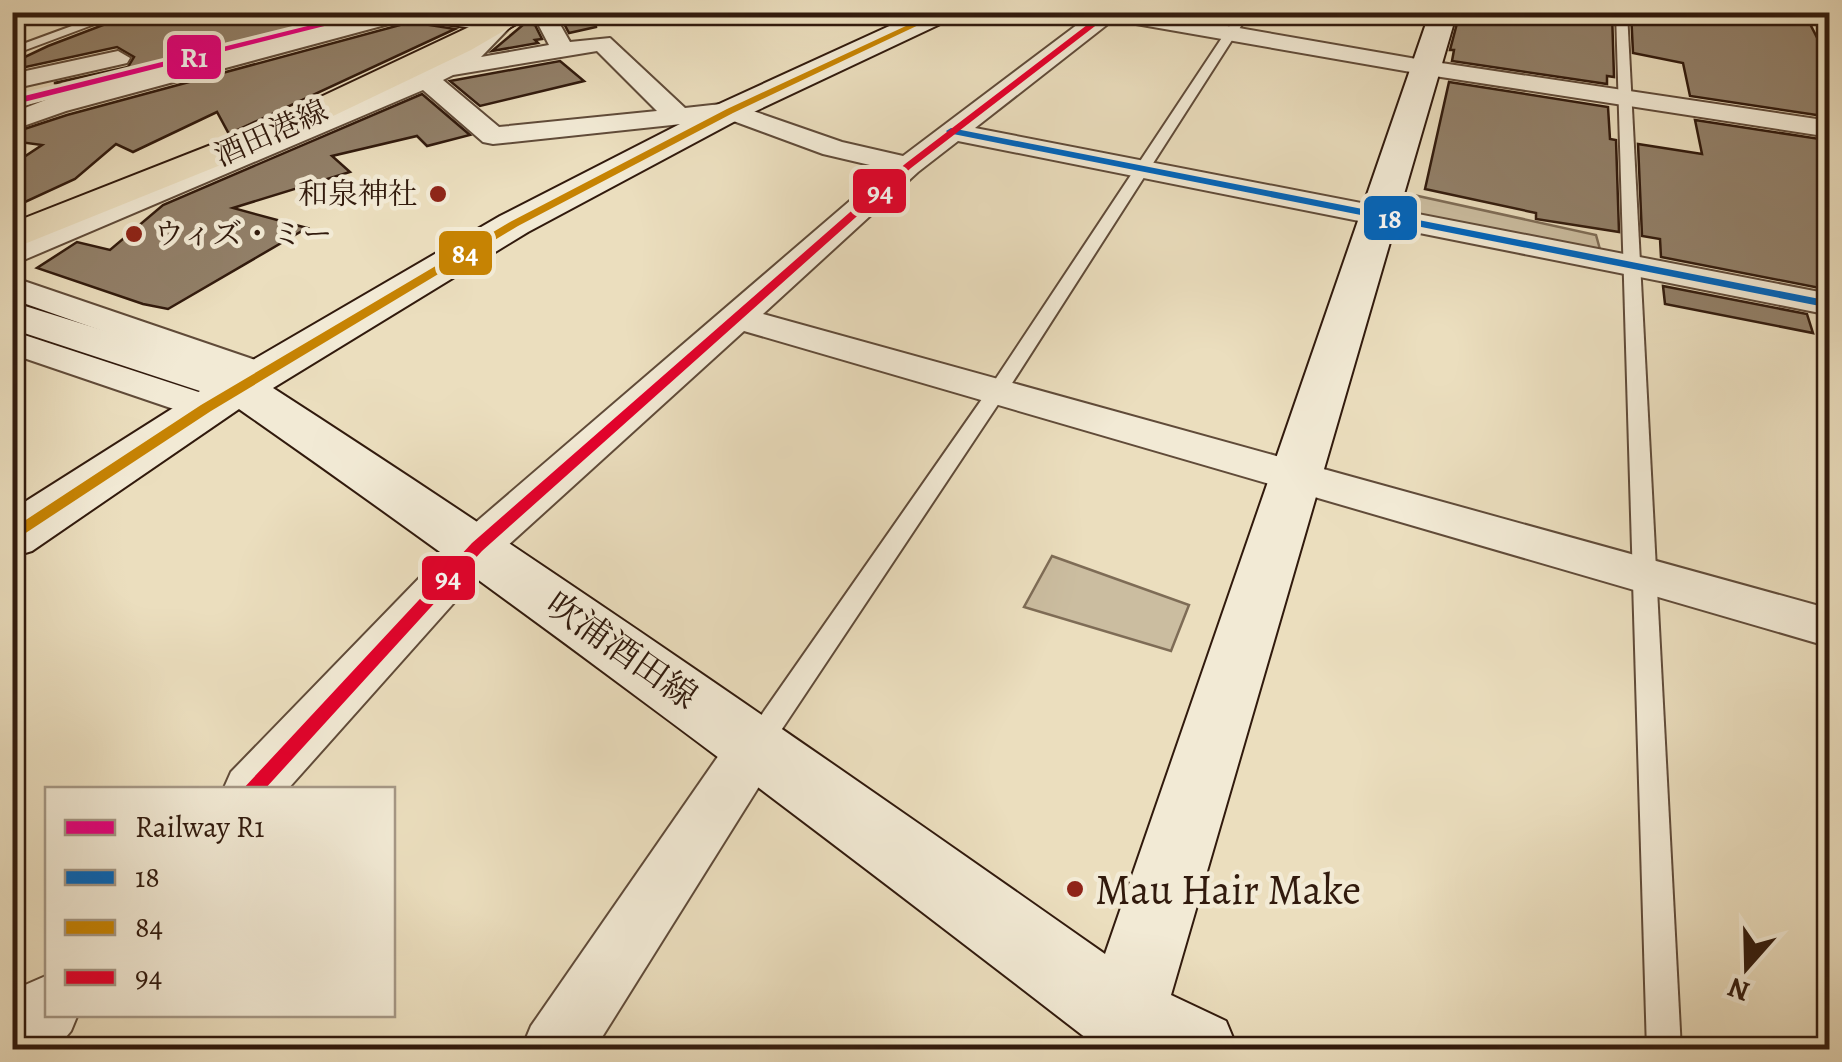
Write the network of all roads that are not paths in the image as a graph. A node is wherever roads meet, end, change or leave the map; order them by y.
1 (122, 12) edge
2 (407, 12) edge
3 (415, 12) edge
4 (943, 12) edge
5 (1245, 12) edge
6 (1444, 12) edge
7 (1621, 12) edge
8 (1107, 13) edge
9 (516, 16) edge
10 (1228, 35) junction
11 (562, 48) junction
12 (12, 52) edge
13 (140, 53) dead end
14 (1428, 68) junction
15 (430, 75) junction
16 (12, 82) edge
17 (1624, 97) junction
18 (730, 111) junction
19 (676, 114) junction
20 (12, 122) edge
21 (1830, 129) edge
22 (951, 131) junction
23 (908, 166) junction
24 (1146, 169) junction
25 (1381, 215) junction
26 (12, 225) edge
27 (12, 238) edge
28 (12, 255) edge
29 (1633, 266) junction
30 (1830, 305) edge
31 (21, 317) edge
32 (740, 318) junction
33 (236, 390) junction
34 (997, 391) junction
35 (1297, 478) junction
36 (12, 537) edge
37 (477, 547) junction
38 (1644, 576) junction
39 (1830, 628) edge
40 (756, 745) junction
41 (254, 787) edge
42 (45, 1011) edge
43 (1119, 1033) edge
44 (12, 1046) edge
45 (555, 1050) edge
46 (1197, 1050) edge
47 (1664, 1050) edge

1 - 12 lane
2 - 20 street
3 - 9 street
4 - 18 street
5 - 10 lane
6 - 14 street
7 - 17 lane
8 - 10 street
8 - 22 street
9 - 11 street
9 - 15 street
9 - 26 street
9 - 27 main road, 酒田港線
10 - 14 street
10 - 24 lane
11 - 15 street
11 - 19 street
13 - 16 street
14 - 17 street
14 - 25 street
15 - 19 street
15 - 28 street
17 - 21 street
17 - 29 lane
18 - 19 street
18 - 23 street
18 - 33 street
22 - 23 street
22 - 24 street
23 - 32 street
24 - 25 street
24 - 34 lane
25 - 29 street
25 - 35 street
29 - 30 street
29 - 38 lane
31 - 33 street, 吹浦酒田線
32 - 34 street
32 - 37 street
33 - 36 street
33 - 37 street, 吹浦酒田線
34 - 35 street
34 - 40 lane
35 - 38 street
35 - 43 street
37 - 40 street, 吹浦酒田線
37 - 41 street
38 - 39 street
38 - 47 lane
40 - 43 street, 吹浦酒田線
40 - 45 street
42 - 44 street
43 - 46 street, 吹浦酒田線

